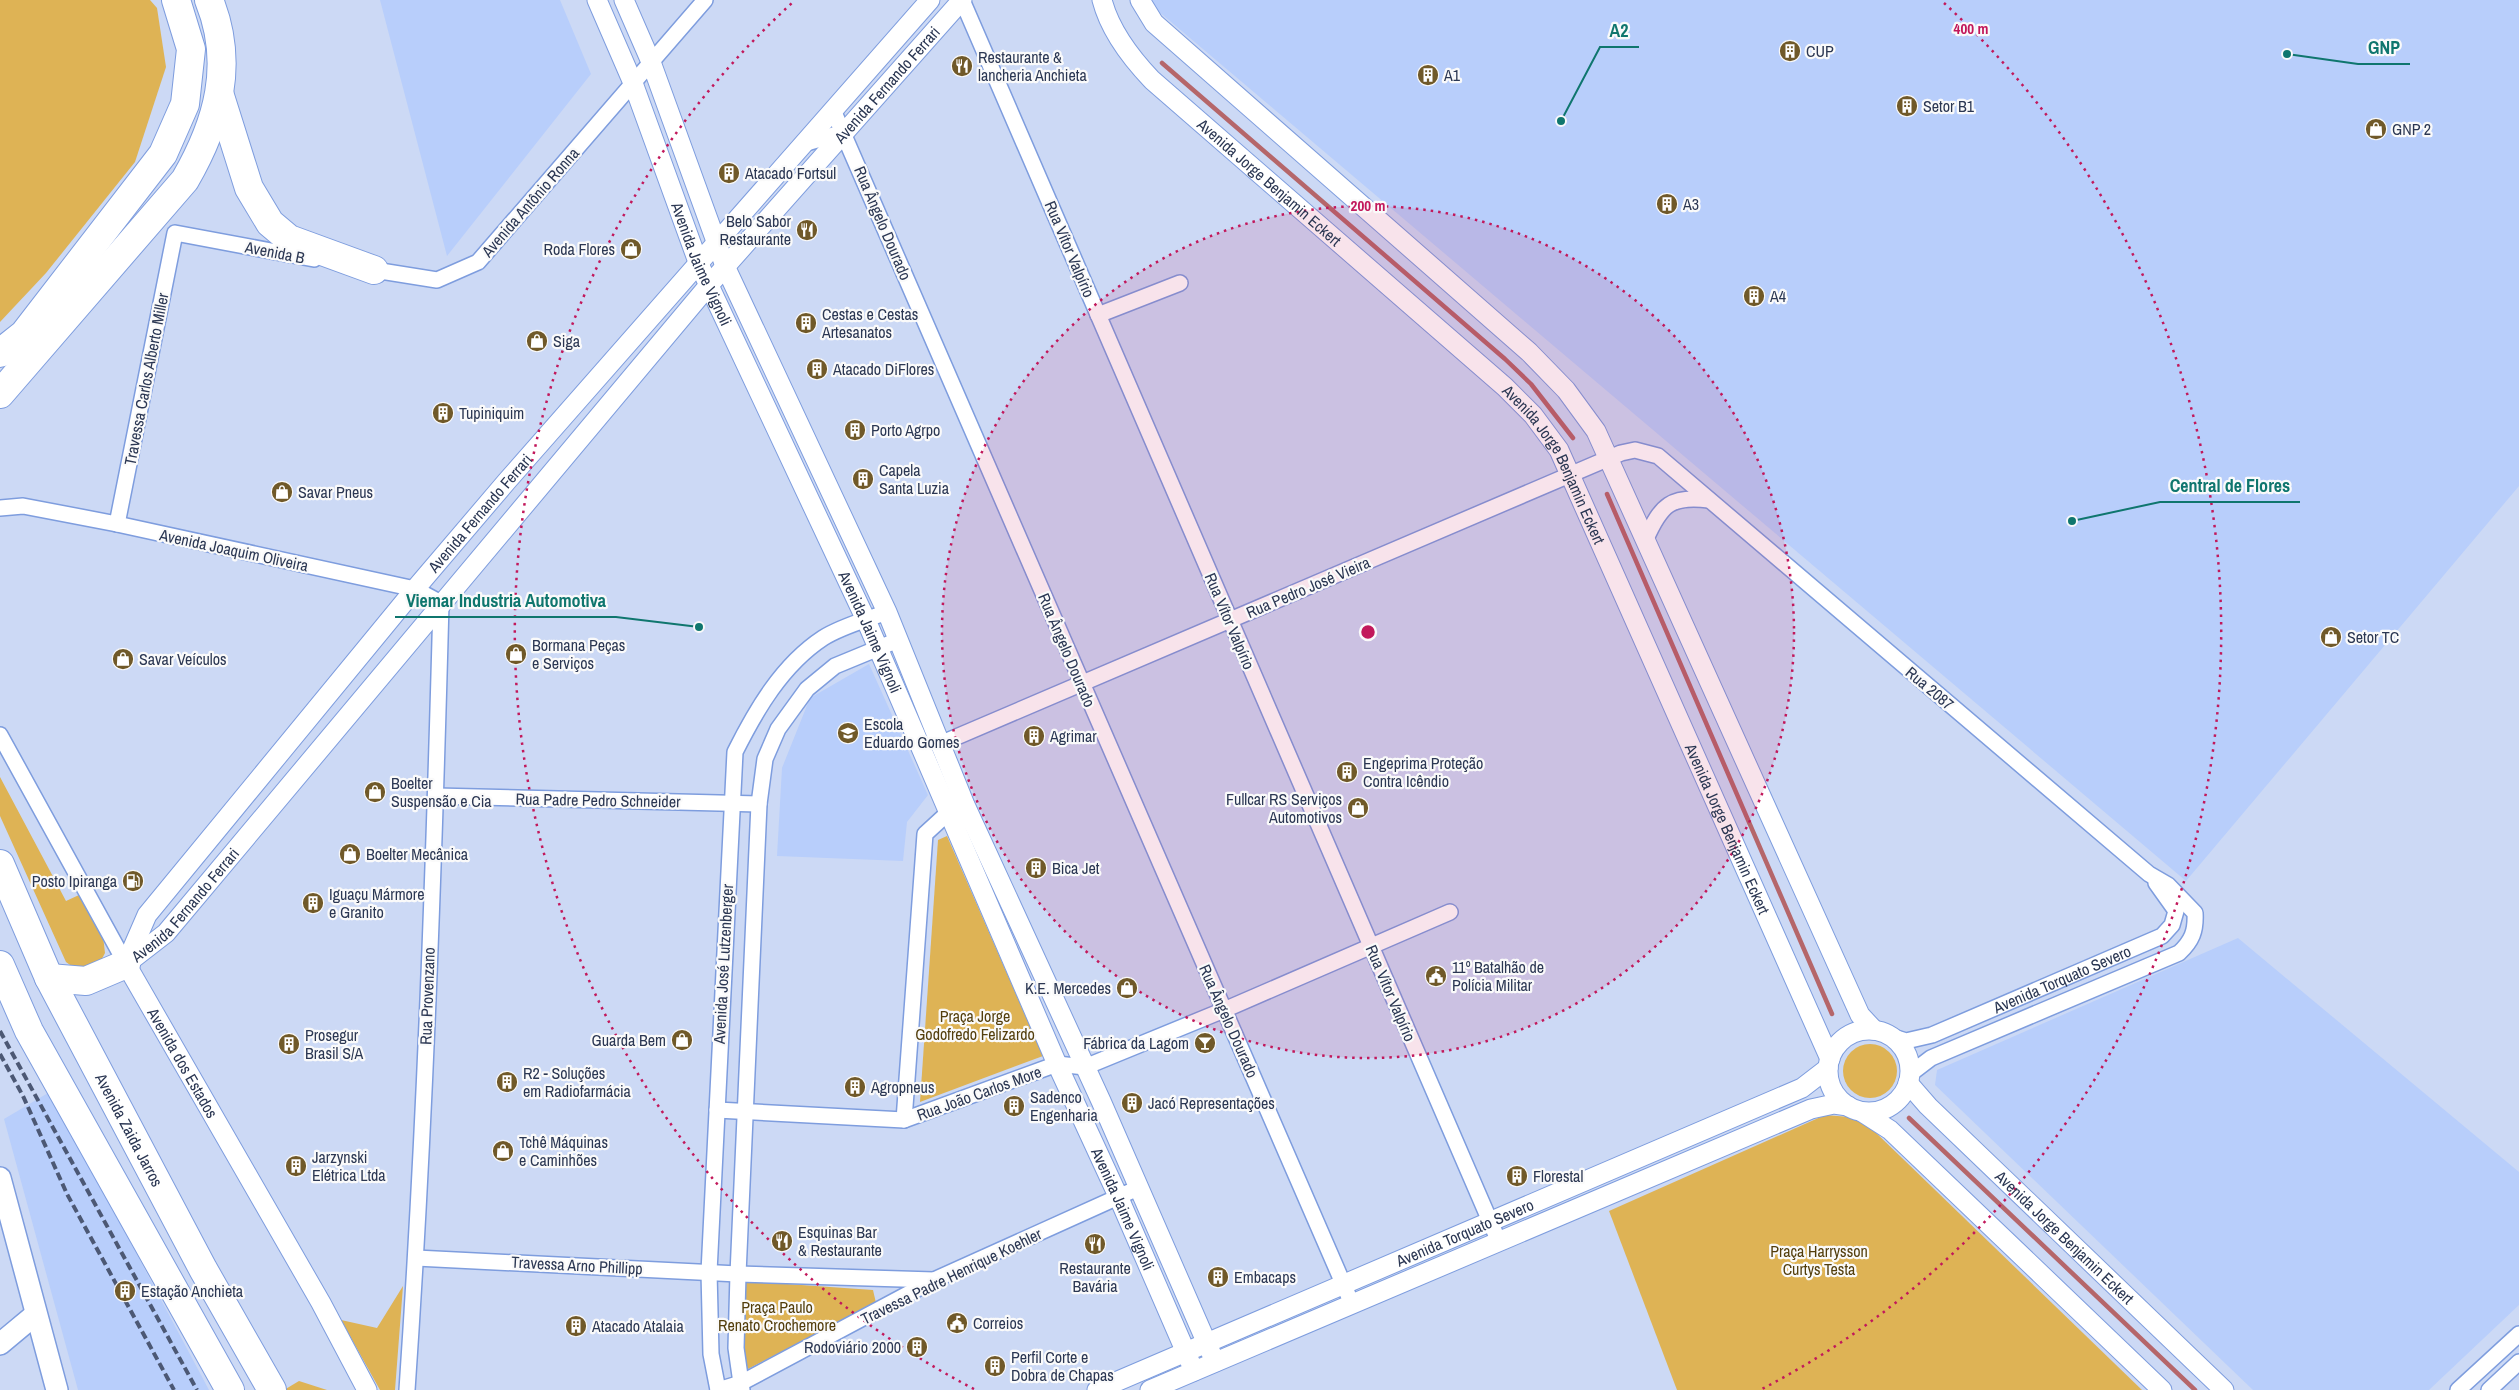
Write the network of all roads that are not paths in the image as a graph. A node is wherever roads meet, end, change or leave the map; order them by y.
1 (176, 0) edge
2 (209, 0) edge
3 (597, 0) edge
4 (624, 0) edge
5 (705, 0) edge
6 (930, 0) edge
7 (962, 0) edge
8 (1102, 0) edge
9 (1140, 0) edge
10 (651, 62) junction
11 (633, 83) junction
12 (220, 96) junction
13 (833, 110) junction
14 (844, 132) junction
15 (799, 148) junction
16 (175, 233) joint
17 (716, 243) junction
18 (698, 262) junction
19 (725, 266) junction
20 (374, 270) junction
21 (1180, 282) dead end
22 (709, 285) junction
23 (1098, 315) junction
24 (0, 353) edge
25 (0, 394) edge
26 (1616, 456) junction
27 (1572, 474) junction
28 (507, 481) junction
29 (528, 500) junction
30 (1709, 500) junction
31 (0, 508) edge
32 (117, 524) junction
33 (1646, 539) junction
34 (415, 589) junction
35 (441, 602) junction
36 (887, 612) junction
37 (866, 620) junction
38 (1230, 620) junction
39 (898, 640) junction
40 (878, 648) junction
41 (1082, 683) junction
42 (0, 735) edge
43 (940, 744) junction
44 (436, 796) junction
45 (731, 803) junction
46 (759, 804) junction
47 (957, 809) junction
48 (0, 864) edge
49 (2149, 874) junction
50 (1450, 912) dead end
51 (1371, 946) junction
52 (2179, 953) joint
53 (126, 964) junction
54 (0, 966) edge
55 (0, 978) edge
56 (49, 978) junction
57 (1224, 1010) junction
58 (30, 1031) junction
59 (1882, 1033) junction
60 (1829, 1063) junction
61 (1057, 1064) junction
62 (1085, 1067) junction
63 (1909, 1078) junction
64 (1855, 1109) junction
65 (717, 1110) junction
66 (746, 1111) junction
67 (904, 1120) junction
68 (0, 1178) edge
69 (1138, 1188) junction
70 (1118, 1196) junction
71 (5, 1217) edge
72 (1490, 1221) junction
73 (1499, 1242) junction
74 (416, 1258) junction
75 (709, 1272) junction
76 (738, 1274) junction
77 (934, 1280) junction
78 (1344, 1284) junction
79 (1352, 1304) junction
80 (36, 1314) junction
81 (2519, 1334) edge
82 (1207, 1343) junction
83 (0, 1344) edge
84 (1185, 1352) junction
85 (1215, 1362) junction
86 (2519, 1362) edge
87 (1194, 1371) junction
88 (742, 1387) edge
89 (57, 1390) edge
90 (230, 1390) edge
91 (272, 1390) edge
92 (367, 1390) edge
93 (407, 1390) edge
94 (718, 1390) edge
95 (1097, 1390) edge
96 (1150, 1390) edge
97 (2162, 1390) edge
98 (2224, 1390) edge
99 (2458, 1390) edge
100 (2489, 1390) edge

1 - 24 highway
2 - 12 highway
3 - 11 street, Avenida Jaime Vignoli
4 - 10 street, Avenida Jaime Vignoli
5 - 10 street, Avenida Antônio Ronna
6 - 13 street, Avenida Fernando Ferrari
7 - 14 street, Avenida Fernando Ferrari
7 - 23 street, Rua Vítor Valpírio
8 - 27 street, Avenida Jorge Benjamin Eckert
9 - 26 street
10 - 11 street, Avenida Antônio Ronna
10 - 17 street, Avenida Jaime Vignoli
11 - 18 street, Avenida Jaime Vignoli
11 - 20 street, Avenida Antônio Ronna
12 - 20 highway
12 - 25 highway
13 - 14 street, Rua Ângelo Dourado
13 - 15 street, Avenida Fernando Ferrari
14 - 15 street
14 - 19 street, Avenida Fernando Ferrari
14 - 41 street, Rua Ângelo Dourado
15 - 17 street, Avenida Fernando Ferrari
16 - 20 street, Avenida B
16 - 32 street, Travessa Carlos Alberto Miller
17 - 18 street, Avenida Fernando Ferrari
17 - 19 street, Avenida Jaime Vignoli
18 - 22 street, Avenida Jaime Vignoli
18 - 28 street, Avenida Fernando Ferrari
19 - 22 street, Avenida Fernando Ferrari
19 - 36 street, Avenida Jaime Vignoli
21 - 23 street
22 - 29 street, Avenida Fernando Ferrari
22 - 37 street, Avenida Jaime Vignoli
23 - 38 street, Rua Vítor Valpírio
26 - 27 street, Rua Pedro José Vieira
26 - 30 street, Rua 2087
26 - 33 street
27 - 38 street, Rua Pedro José Vieira
27 - 60 street, Avenida Jorge Benjamin Eckert
28 - 29 street
28 - 34 street, Avenida Fernando Ferrari
29 - 35 street, Avenida Fernando Ferrari
30 - 33 street
30 - 49 street, Rua 2087
31 - 32 street, Avenida Joaquim Oliveira
32 - 34 street, Avenida Joaquim Oliveira
33 - 59 street
34 - 35 street, Avenida Joaquim Oliveira
34 - 53 street, Avenida Fernando Ferrari
35 - 44 street, Rua Provenzano
35 - 53 street, Avenida Fernando Ferrari
36 - 37 street, Avenida José Lutzenberger
36 - 39 street, Avenida Jaime Vignoli
37 - 40 street, Avenida Jaime Vignoli
37 - 45 street, Avenida José Lutzenberger
38 - 41 street, Rua Pedro José Vieira
38 - 51 street, Rua Vítor Valpírio
39 - 40 street, Avenida José Lutzenberger
39 - 43 street, Avenida Jaime Vignoli
40 - 46 street, Avenida José Lutzenberger
40 - 47 street, Avenida Jaime Vignoli
41 - 43 street, Rua Pedro José Vieira
41 - 57 street, Rua Ângelo Dourado
42 - 53 street, Avenida dos Estados
43 - 47 street, Avenida Jaime Vignoli
44 - 45 street, Rua Padre Pedro Schneider
44 - 74 street, Rua Provenzano
45 - 46 street, Rua Padre Pedro Schneider
45 - 65 street, Avenida José Lutzenberger
46 - 66 street, Avenida José Lutzenberger
47 - 61 street, Avenida Jaime Vignoli
47 - 62 street, Avenida Jaime Vignoli
47 - 67 street
48 - 56 highway, Avenida Zaida Jarros
49 - 52 street, Rua 2087
49 - 59 street, Avenida Torquato Severo
50 - 51 street, Rua João Carlos More
51 - 57 street, Rua João Carlos More
51 - 72 street, Rua Vítor Valpírio
52 - 63 street, Avenida Torquato Severo
53 - 56 highway
53 - 92 street, Avenida dos Estados
54 - 58 highway
55 - 58 highway
56 - 91 highway, Avenida Zaida Jarros
57 - 62 street, Rua João Carlos More
57 - 78 street, Rua Ângelo Dourado
58 - 90 highway
59 - 60 street
59 - 63 street
60 - 64 street
60 - 72 street, Avenida Torquato Severo
61 - 62 street, Rua João Carlos More
61 - 67 street, Rua João Carlos More
61 - 70 street, Avenida Jaime Vignoli
62 - 69 street, Avenida Jaime Vignoli
63 - 64 street
63 - 98 street, Avenida Jorge Benjamin Eckert
64 - 73 street, Avenida Torquato Severo
64 - 97 street
65 - 66 street, Rua João Carlos More
65 - 75 street, Avenida José Lutzenberger
66 - 67 street, Rua João Carlos More
66 - 76 street, Avenida José Lutzenberger
68 - 71 main road
69 - 70 street, Travessa Padre Henrique Koehler
69 - 82 street, Avenida Jaime Vignoli
70 - 77 street, Travessa Padre Henrique Koehler
70 - 84 street, Avenida Jaime Vignoli
71 - 80 main road
72 - 73 street, Rua Vítor Valpírio
72 - 78 street, Avenida Torquato Severo
73 - 79 street, Avenida Torquato Severo
74 - 75 street, Travessa Arno Phillipp
74 - 93 street, Rua Provenzano
75 - 76 street, Travessa Arno Phillipp
75 - 94 street, Avenida José Lutzenberger
76 - 77 street
76 - 88 street, Avenida José Lutzenberger
77 - 88 street, Travessa Padre Henrique Koehler
78 - 79 street, Rua Ângelo Dourado
78 - 82 street, Avenida Torquato Severo
79 - 85 street, Avenida Torquato Severo
80 - 83 main road
80 - 89 main road
81 - 99 street
82 - 84 street, Avenida Torquato Severo
82 - 85 street, Avenida Jaime Vignoli
84 - 87 street, Avenida Jaime Vignoli
84 - 95 street, Avenida Torquato Severo
85 - 87 street, Avenida Torquato Severo
86 - 100 street
87 - 96 street, Avenida Torquato Severo
88 - 94 street, Travessa Padre Henrique Koehler

